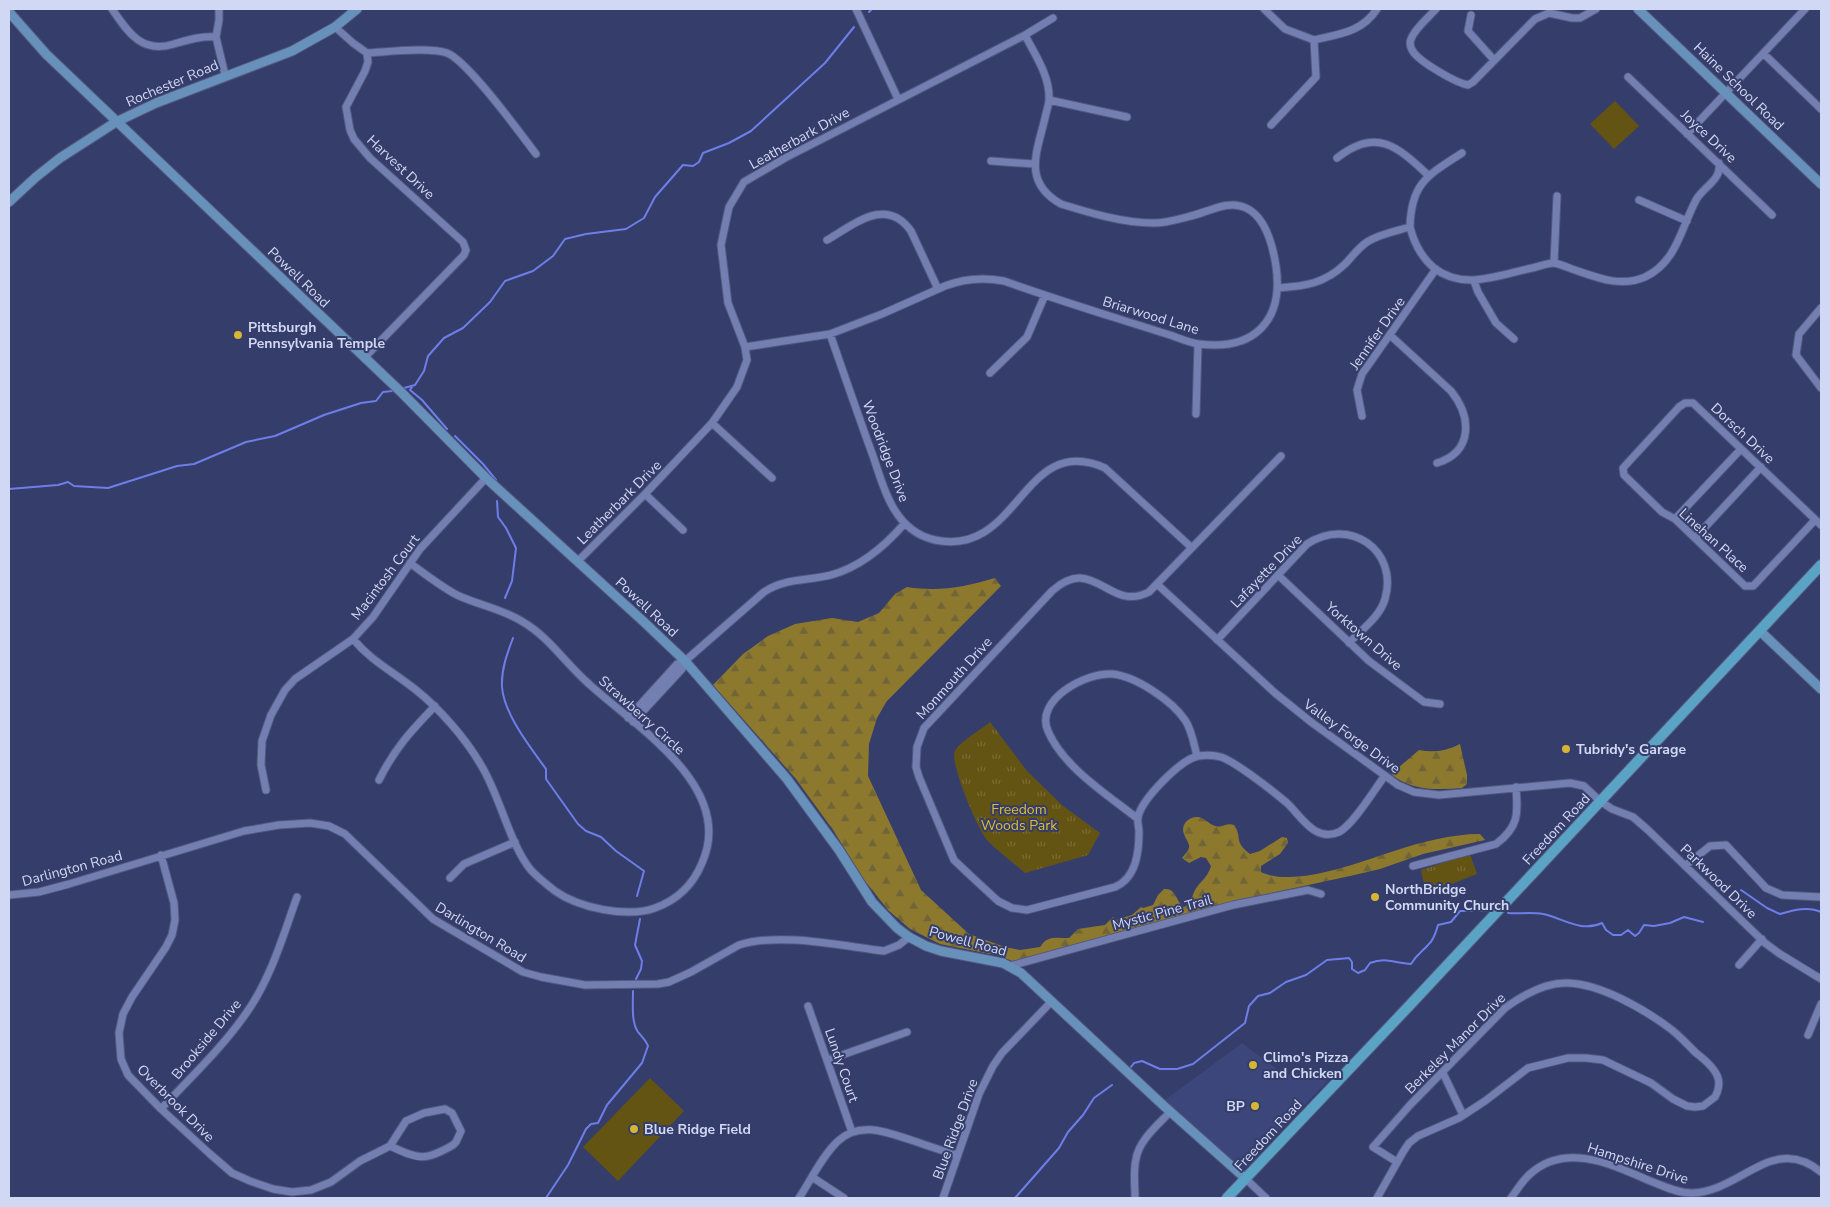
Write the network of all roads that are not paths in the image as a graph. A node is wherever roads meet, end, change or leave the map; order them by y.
1 (112, 9) edge
2 (219, 9) edge
3 (357, 9) edge
4 (856, 9) edge
5 (1264, 9) edge
6 (1377, 9) edge
7 (1436, 9) edge
8 (1596, 9) edge
9 (1638, 9) edge
10 (1805, 9) edge
11 (1551, 11) edge
12 (9, 12) edge
13 (1471, 15) dead end
14 (1053, 18) dead end
15 (335, 27) junction
16 (1025, 35) junction
17 (216, 37) junction
18 (1314, 40) junction
19 (366, 53) junction
20 (1764, 54) junction
21 (1494, 60) junction
22 (225, 75) junction
23 (1628, 77) dead end
24 (1726, 92) junction
25 (898, 99) junction
26 (1049, 100) junction
27 (1821, 109) edge
28 (1127, 117) dead end
29 (116, 122) junction
30 (1271, 125) dead end
31 (1687, 134) junction
32 (1462, 153) dead end
33 (536, 154) dead end
34 (1337, 158) dead end
35 (991, 160) dead end
36 (1034, 164) junction
37 (1720, 164) junction
38 (1428, 175) junction
39 (1821, 184) edge
40 (1557, 196) dead end
41 (1639, 200) dead end
42 (9, 202) edge
43 (1772, 215) dead end
44 (1687, 221) junction
45 (1410, 226) junction
46 (828, 240) dead end
47 (1554, 263) junction
48 (1436, 270) junction
49 (1474, 281) junction
50 (1278, 288) junction
51 (938, 289) junction
52 (1045, 295) junction
53 (1821, 308) edge
54 (830, 334) junction
55 (1391, 336) junction
56 (1514, 340) dead end
57 (1198, 344) junction
58 (745, 347) junction
59 (364, 358) junction
60 (990, 373) dead end
61 (1821, 388) edge
62 (1196, 414) dead end
63 (1362, 416) dead end
64 (712, 423) junction
65 (1742, 449) junction
66 (1281, 456) dead end
67 (1437, 463) dead end
68 (1625, 464) joint
69 (1761, 467) junction
70 (486, 478) junction
71 (772, 478) dead end
72 (645, 494) junction
73 (1675, 520) junction
74 (1818, 522) edge
75 (904, 524) junction
76 (683, 530) dead end
77 (1695, 538) junction
78 (1192, 548) junction
79 (578, 561) junction
80 (410, 563) junction
81 (1821, 565) edge
82 (1278, 575) junction
83 (1158, 585) junction
84 (1760, 631) junction
85 (353, 639) junction
86 (1217, 640) junction
87 (1349, 643) junction
88 (685, 661) junction
89 (1821, 690) edge
90 (1440, 704) dead end
91 (435, 706) junction
92 (630, 720) junction
93 (1197, 756) junction
94 (1384, 777) junction
95 (379, 780) dead end
96 (1516, 787) junction
97 (266, 790) dead end
98 (1600, 801) junction
99 (1138, 819) junction
100 (515, 842) junction
101 (161, 856) junction
102 (1413, 866) dead end
103 (1685, 866) junction
104 (450, 878) dead end
105 (1321, 894) dead end
106 (9, 895) edge
107 (1821, 897) edge
108 (298, 898) dead end
109 (909, 937) junction
110 (1762, 939) junction
111 (1739, 965) dead end
112 (1010, 966) junction
113 (1821, 979) edge
114 (1051, 1002) junction
115 (1821, 1004) edge
116 (808, 1006) dead end
117 (907, 1032) dead end
118 (1808, 1035) dead end
119 (828, 1060) junction
120 (1443, 1073) junction
121 (162, 1109) junction
122 (1170, 1112) junction
123 (1463, 1115) junction
124 (852, 1132) junction
125 (390, 1146) junction
126 (958, 1155) junction
127 (1397, 1162) junction
128 (1821, 1172) edge
129 (812, 1177) junction
130 (1246, 1179) junction
131 (799, 1198) edge
132 (844, 1198) edge
133 (943, 1198) edge
134 (1135, 1198) edge
135 (1227, 1198) edge
136 (1266, 1198) edge
137 (1377, 1198) edge
138 (1511, 1198) edge

1 - 17 street
2 - 17 street
3 - 15 street, Rochester Road
4 - 25 street
5 - 18 street
6 - 18 street
7 - 21 street
8 - 11 street
9 - 24 street, Haine School Road
10 - 20 street
11 - 21 street
12 - 29 street, Powell Road
13 - 21 street
14 - 16 street, Leatherbark Drive
15 - 19 street
15 - 22 street, Rochester Road
16 - 25 street, Leatherbark Drive
16 - 26 street
17 - 22 street
18 - 30 street
19 - 33 street
19 - 59 street, Harvest Drive
20 - 24 street
20 - 27 street
22 - 29 street, Rochester Road
23 - 31 street, Joyce Drive
24 - 31 street
24 - 39 street, Haine School Road
25 - 58 street, Leatherbark Drive
26 - 28 street
26 - 36 street
29 - 42 street, Rochester Road
29 - 59 street, Powell Road
31 - 37 street, Joyce Drive
32 - 38 street
34 - 38 street
35 - 36 street
36 - 50 street, Briarwood Lane
37 - 43 street, Joyce Drive
37 - 44 street
38 - 45 street
40 - 47 street
41 - 44 street
44 - 47 street
45 - 48 street
45 - 50 street
46 - 51 street
47 - 49 street
48 - 49 street
48 - 55 street, Jennifer Drive
49 - 56 street
50 - 57 street, Briarwood Lane
51 - 52 street, Briarwood Lane
51 - 54 street, Briarwood Lane
52 - 57 street, Briarwood Lane
52 - 60 street
53 - 61 street
54 - 58 street, Briarwood Lane
54 - 75 street, Woodridge Drive
55 - 63 street, Jennifer Drive
55 - 67 street
57 - 62 street
58 - 64 street, Leatherbark Drive
59 - 70 street, Powell Road
64 - 71 street
64 - 72 street, Leatherbark Drive
65 - 68 street, Dorsch Drive
65 - 69 street, Dorsch Drive
65 - 73 street
66 - 78 street, Monmouth Drive
68 - 73 street, Linehan Place
69 - 74 street, Dorsch Drive
69 - 77 street
70 - 79 street, Powell Road
70 - 80 street, Macintosh Court
72 - 76 street
72 - 79 street, Leatherbark Drive
73 - 77 street, Linehan Place
74 - 77 street, Linehan Place
75 - 78 street, Woodridge Drive
75 - 88 street
78 - 83 street, Monmouth Drive
79 - 88 street, Powell Road
80 - 85 street, Macintosh Court
80 - 92 street, Strawberry Circle
81 - 84 main road, Freedom Road
82 - 86 street, Lafayette Drive
82 - 87 street, Yorktown Drive
82 - 87 street, Lafayette Drive
83 - 86 street, Valley Forge Drive
83 - 99 street, Monmouth Drive
84 - 89 street
84 - 98 main road, Freedom Road
85 - 91 street, Strawberry Circle
85 - 97 street, Macintosh Court
86 - 94 street, Valley Forge Drive
87 - 90 street, Yorktown Drive
88 - 92 street
88 - 109 street, Powell Road
91 - 95 street
91 - 100 street, Strawberry Circle
92 - 100 street, Strawberry Circle
93 - 94 street
93 - 99 street, Monmouth Drive
93 - 99 street
94 - 96 street, Valley Forge Drive
96 - 98 street, Valley Forge Drive
96 - 102 street
98 - 103 street, Parkwood Drive
98 - 130 main road, Freedom Road
100 - 104 street
101 - 106 street, Darlington Road
101 - 109 street, Darlington Road
101 - 121 street, Overbrook Drive
103 - 107 street
103 - 110 street, Parkwood Drive
105 - 112 street, Mystic Pine Trail
108 - 121 street, Brookside Drive
109 - 112 street, Powell Road
110 - 111 street
110 - 113 street, Parkwood Drive
112 - 114 street, Powell Road
114 - 122 street, Powell Road
114 - 126 street, Blue Ridge Drive
115 - 118 street
116 - 119 street, Lundy Court
117 - 119 street
119 - 124 street, Lundy Court
120 - 123 street
120 - 123 street, Berkeley Manor Drive
120 - 127 street, Berkeley Manor Drive
121 - 125 street, Overbrook Drive
122 - 130 street, Powell Road
122 - 134 street
123 - 127 street, Berkeley Manor Drive
124 - 126 street
124 - 129 street
125 - 125 street
126 - 133 street, Blue Ridge Drive
127 - 137 street, Berkeley Manor Drive
128 - 138 street, Hampshire Drive
129 - 131 street
129 - 132 street
130 - 135 main road, Freedom Road
130 - 136 street, Powell Road

